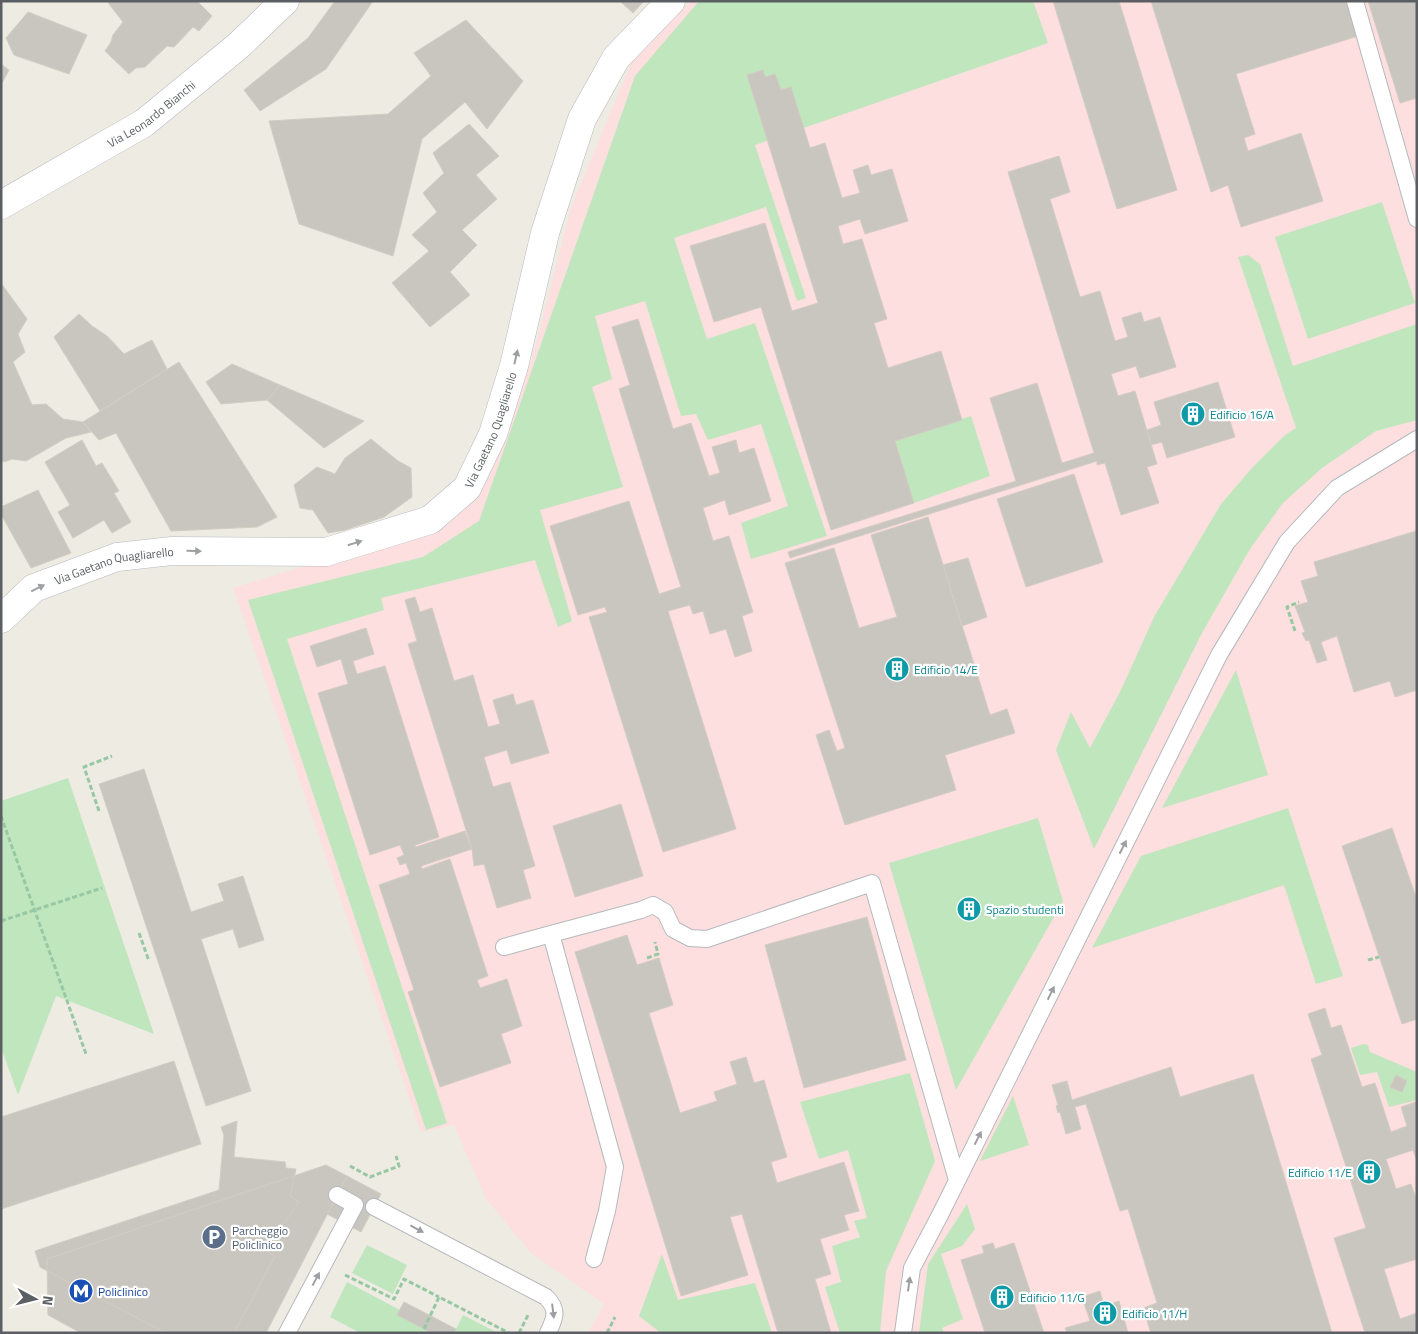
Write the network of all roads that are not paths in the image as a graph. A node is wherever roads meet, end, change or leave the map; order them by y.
1 (285, 1) edge
2 (671, 1) edge
3 (1355, 1) edge
4 (1, 205) edge
5 (1417, 219) edge
6 (1417, 440) edge
7 (1, 619) edge
8 (551, 934) junction
9 (504, 947) dead end
10 (957, 1180) junction
11 (337, 1195) dead end
12 (374, 1207) dead end
13 (594, 1259) dead end
14 (290, 1327) edge
15 (548, 1333) edge
16 (902, 1333) edge

1 - 4 street, Via Leonardo Bianchi
7 -> 2 street, Via Gaetano Quagliarello
3 - 5 lane
10 -> 6 lane
8 - 9 lane
8 - 10 lane
8 - 13 lane
16 -> 10 lane
14 -> 11 lane
12 -> 15 lane

